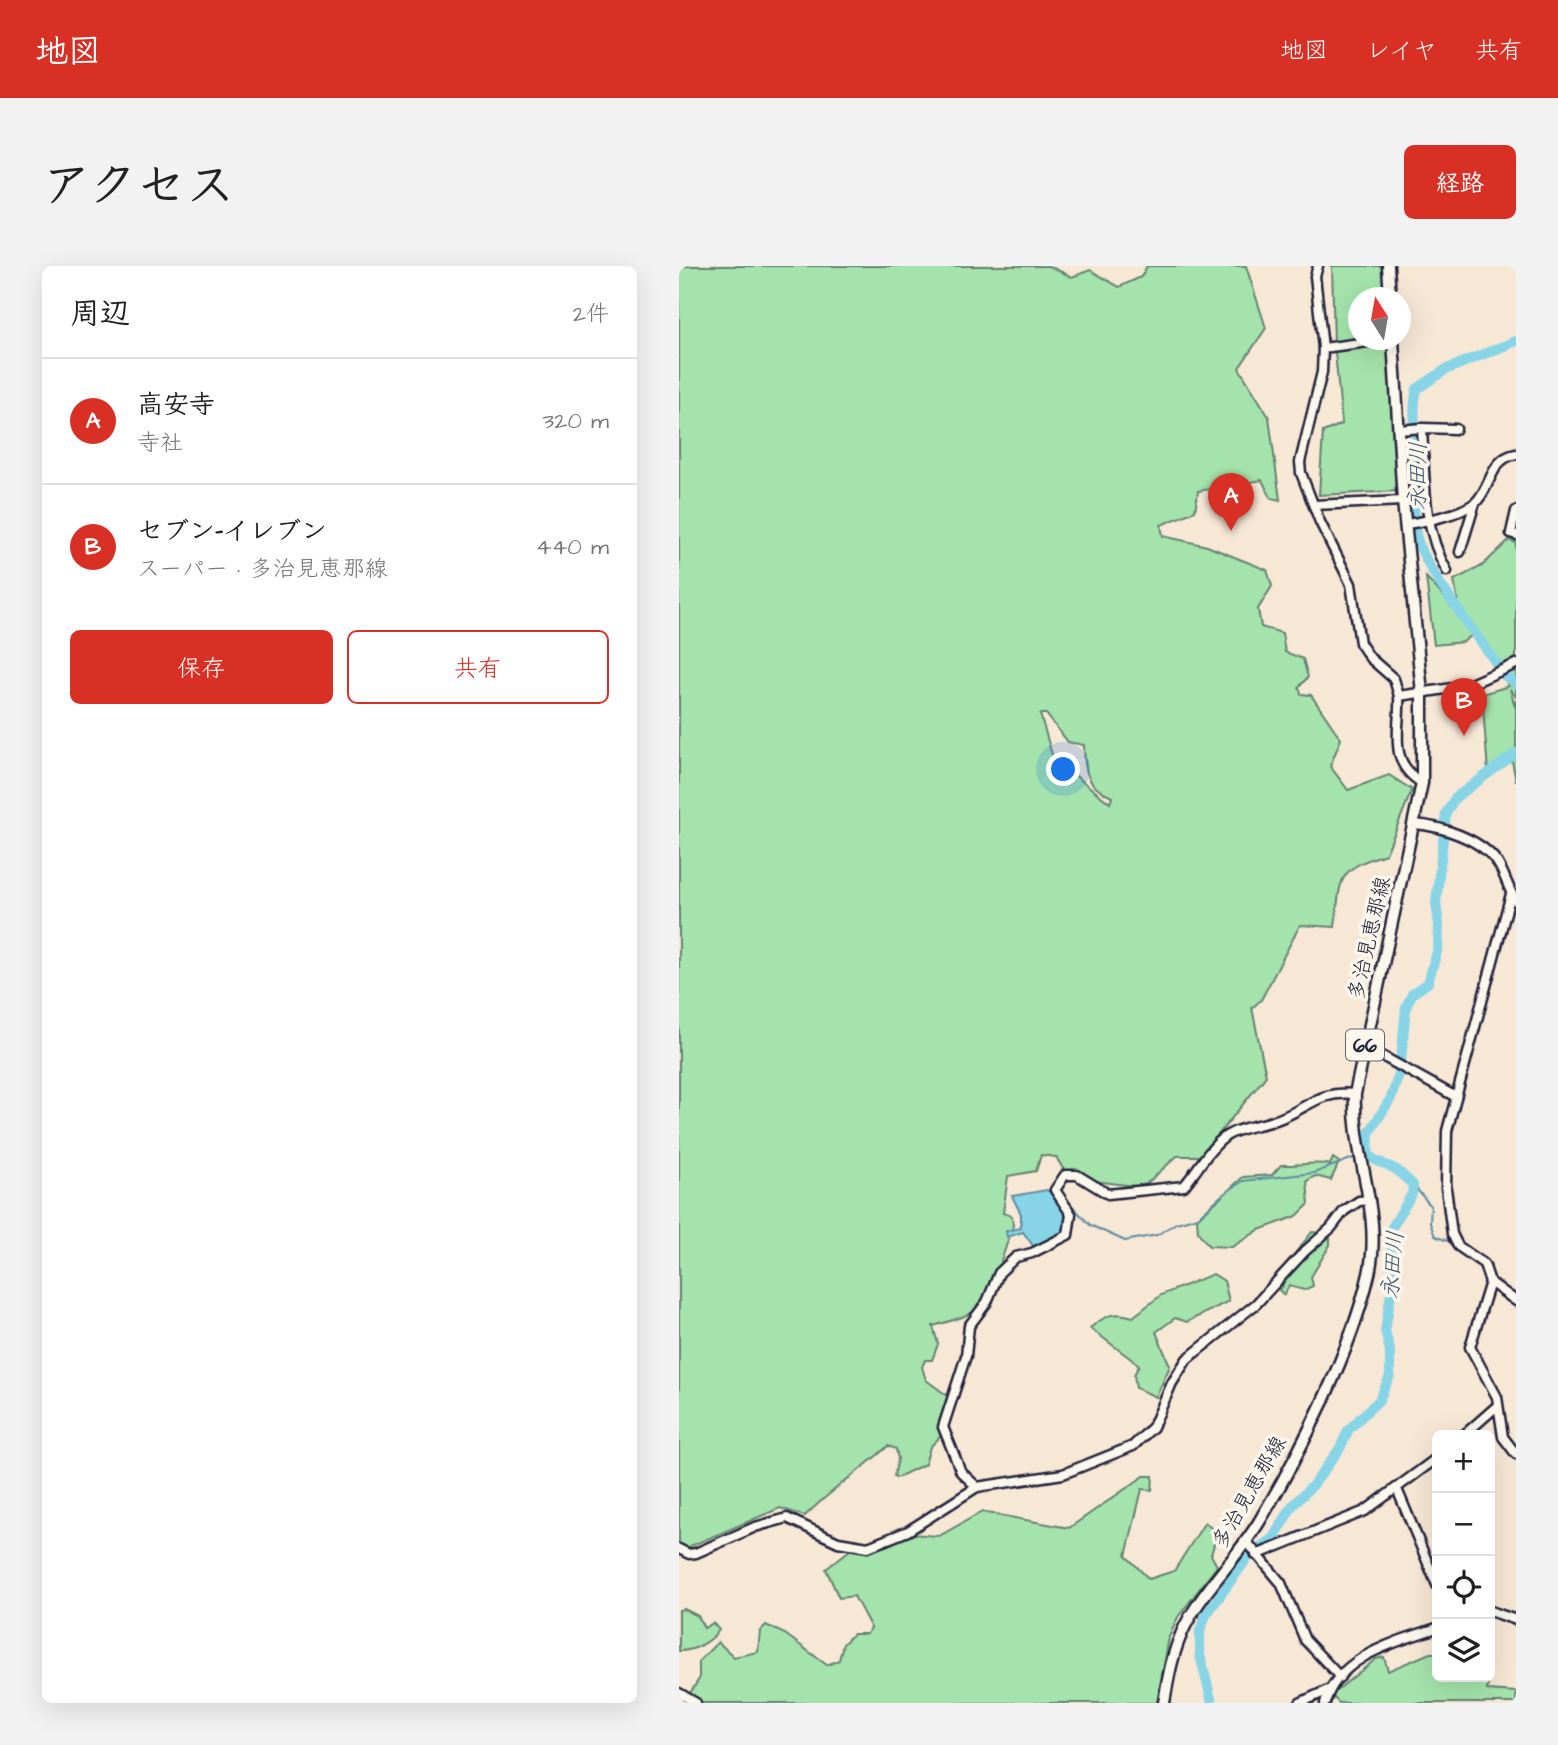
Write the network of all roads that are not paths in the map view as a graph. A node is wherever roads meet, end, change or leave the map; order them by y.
1 (1318, 266) edge
2 (1388, 266) edge
3 (1390, 287) edge
4 (1348, 345) edge
5 (1323, 348) junction
6 (1394, 350) edge
7 (1421, 428) junction
8 (1456, 429) dead end
9 (1401, 430) junction
10 (1516, 454) edge
11 (1403, 501) junction
12 (1475, 503) junction
13 (1314, 505) junction
14 (1516, 511) edge
15 (1426, 522) junction
16 (1407, 523) junction
17 (1516, 535) edge
18 (1460, 552) dead end
19 (1447, 571) dead end
20 (1516, 664) edge
21 (1422, 693) junction
22 (1399, 695) junction
23 (1422, 783) junction
24 (1414, 824) junction
25 (1514, 897) edge
26 (1364, 1046) junction
27 (1355, 1094) junction
28 (1456, 1097) junction
29 (1370, 1200) junction
30 (1490, 1282) junction
31 (1516, 1301) edge
32 (1497, 1406) junction
33 (1470, 1430) edge
34 (1516, 1454) edge
35 (1432, 1462) edge
36 (977, 1487) junction
37 (1397, 1489) junction
38 (1247, 1542) junction
39 (679, 1549) edge
40 (1256, 1555) junction
41 (1432, 1573) edge
42 (1495, 1613) edge
43 (1516, 1620) edge
44 (1432, 1630) edge
45 (1340, 1677) junction
46 (1328, 1690) junction
47 (679, 1693) edge
48 (696, 1703) edge
49 (1164, 1703) edge
50 (1300, 1703) edge
51 (1325, 1703) edge

1 - 5 street
2 - 3 main road
4 - 5 street
5 - 13 street
6 - 9 main road, 多治見恵那線 / 66
7 - 8 street
7 - 9 street
7 - 15 street
9 - 11 main road, 多治見恵那線 / 66
10 - 12 street
11 - 13 street
11 - 16 main road, 多治見恵那線 / 66
12 - 15 street
12 - 18 street
13 - 22 street
14 - 17 street
15 - 16 street
15 - 19 street
16 - 21 main road, 多治見恵那線 / 66
20 - 21 street
21 - 22 street
21 - 23 main road, 多治見恵那線 / 66
22 - 23 street
23 - 24 main road, 多治見恵那線 / 66
24 - 25 street
24 - 26 main road, 多治見恵那線 / 66
25 - 28 street
26 - 27 main road, 多治見恵那線 / 66
26 - 28 street
27 - 29 main road, 多治見恵那線 / 66
27 - 36 street
28 - 30 street
29 - 36 street
29 - 38 main road, 多治見恵那線 / 66
30 - 31 street
30 - 32 street
32 - 33 street
32 - 34 street
35 - 37 street
36 - 39 street
37 - 40 street
37 - 41 street
38 - 40 street
38 - 49 main road, 多治見恵那線 / 66
40 - 45 street
42 - 43 street
44 - 45 street
45 - 46 street
46 - 50 street
46 - 51 street
47 - 48 street

